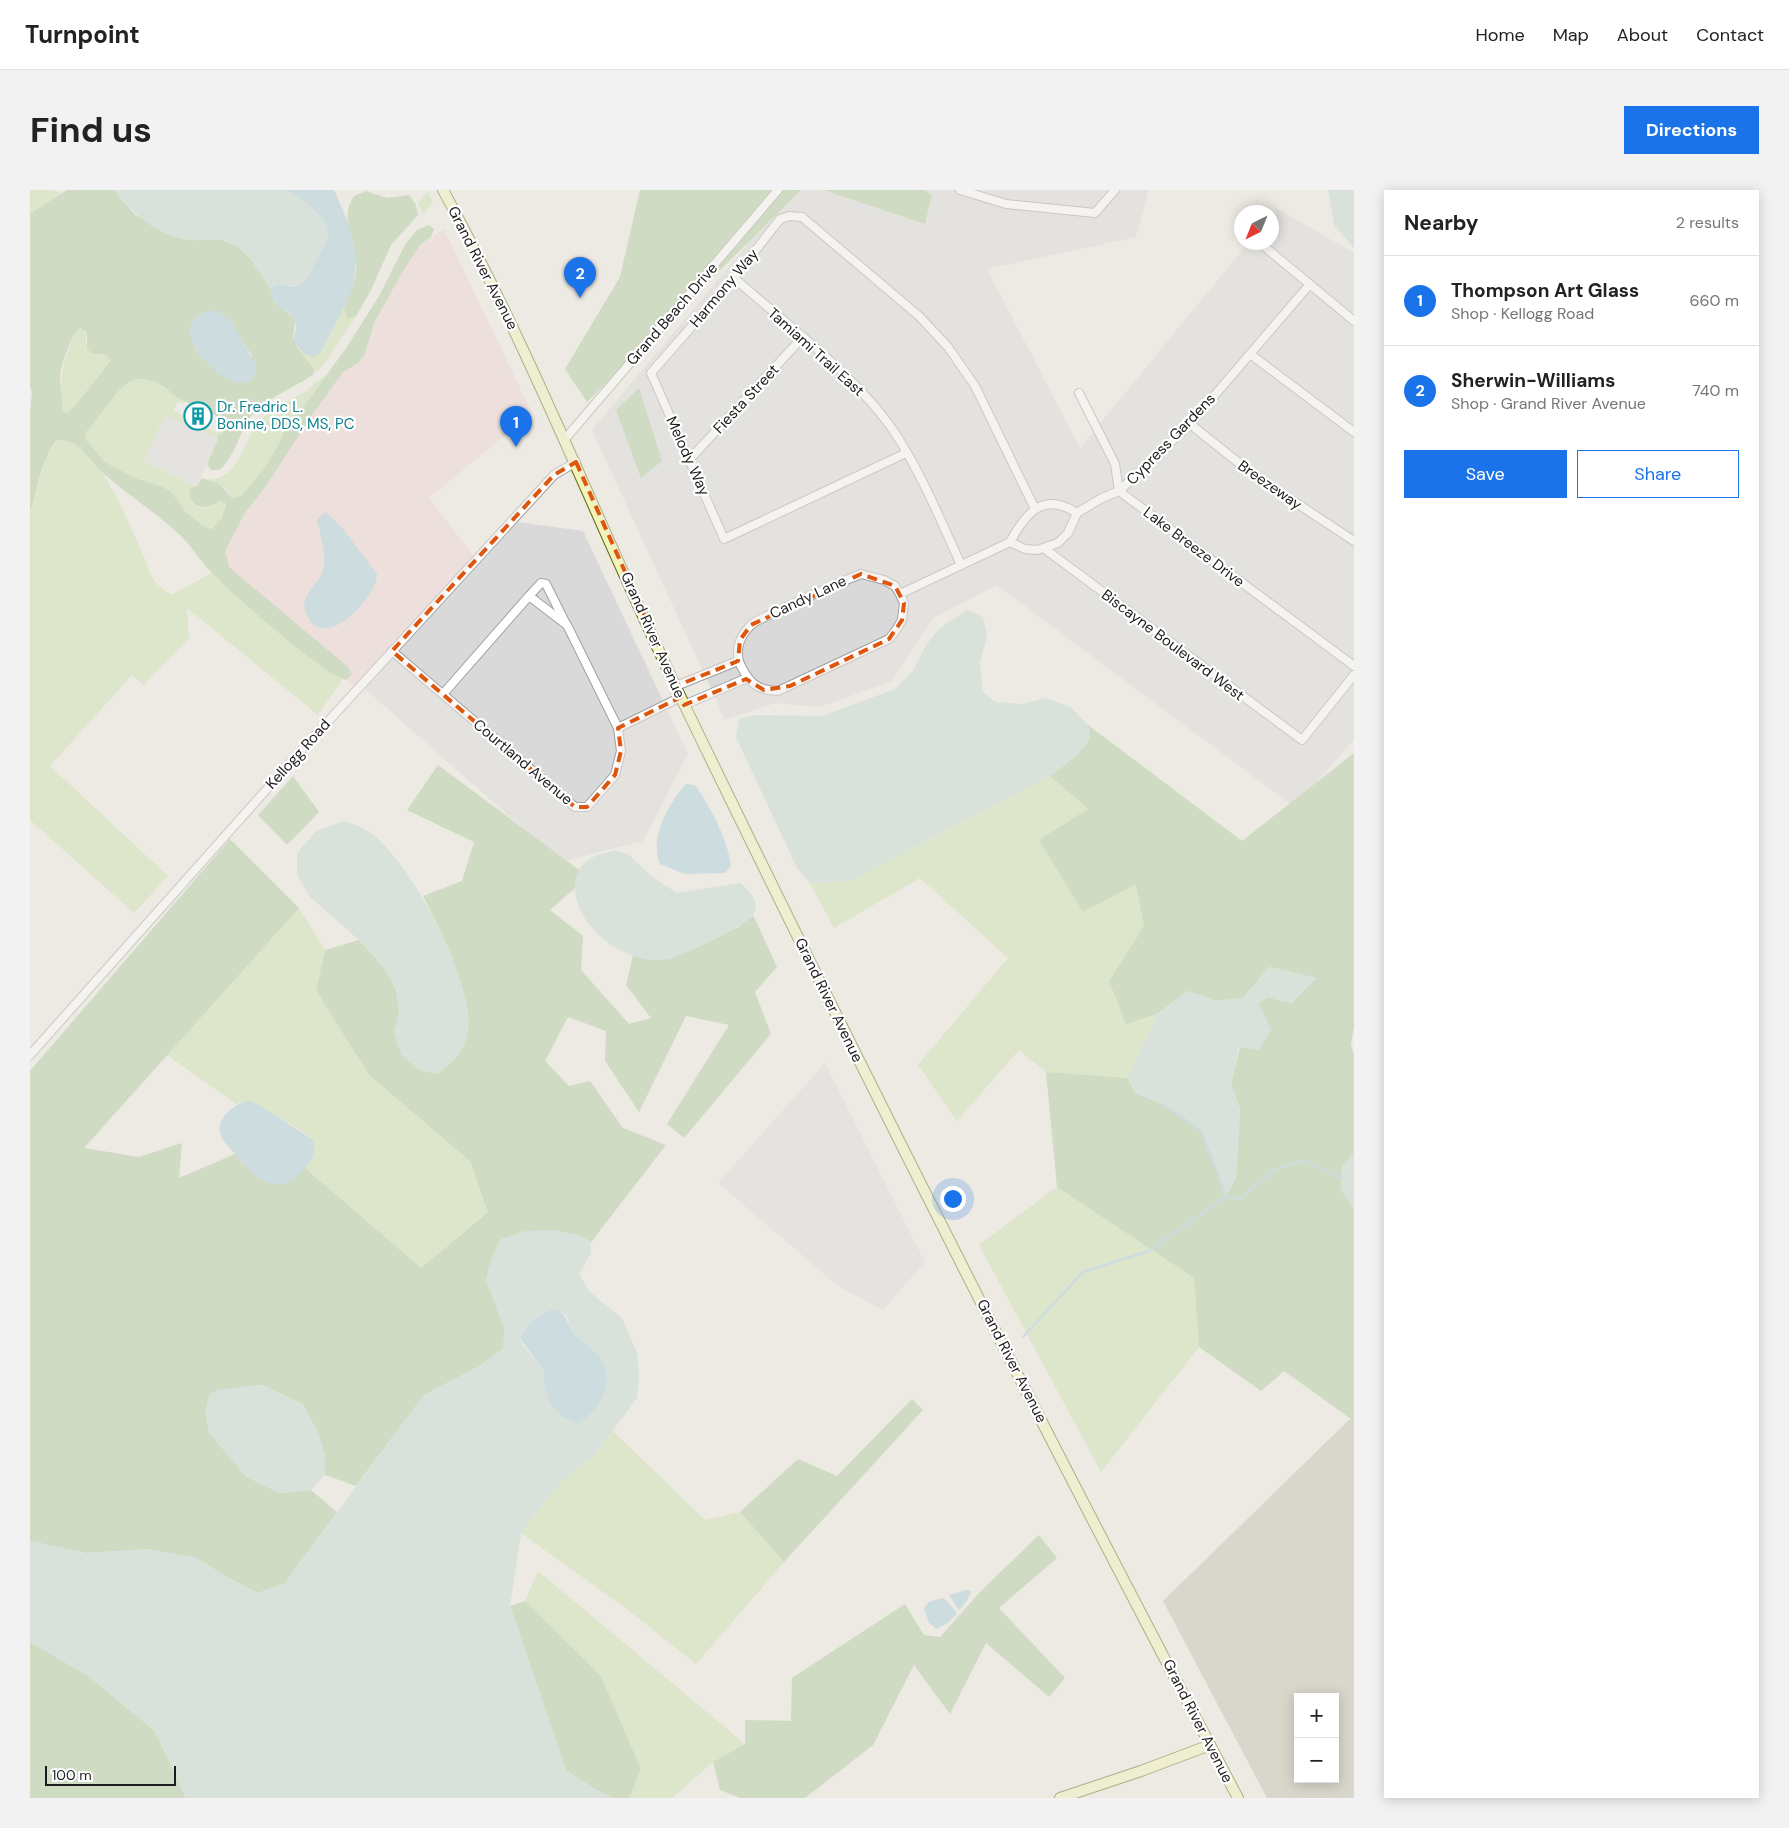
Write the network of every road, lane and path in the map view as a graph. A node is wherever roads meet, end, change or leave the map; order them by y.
1 (443, 190) edge
2 (778, 190) edge
3 (960, 190) edge
4 (1115, 190) edge
5 (1268, 250) edge
6 (734, 278) junction
7 (1310, 284) junction
8 (1354, 321) edge
9 (802, 338) junction
10 (1250, 354) junction
11 (651, 373) joint
12 (1079, 393) dead end
13 (1190, 424) junction
14 (1354, 432) edge
15 (565, 439) junction
16 (906, 453) junction
17 (689, 460) junction
18 (576, 462) junction
19 (1120, 491) junction
20 (1035, 509) junction
21 (1077, 513) junction
22 (1010, 542) junction
23 (1354, 542) edge
24 (1045, 550) junction
25 (960, 565) junction
26 (900, 594) junction
27 (529, 596) junction
28 (567, 626) junction
29 (392, 651) junction
30 (738, 661) junction
31 (1354, 666) edge
32 (1354, 675) edge
33 (748, 678) junction
34 (676, 686) junction
35 (443, 694) junction
36 (682, 701) junction
37 (618, 728) junction
38 (30, 1055) edge
39 (1210, 1745) junction
40 (1060, 1798) edge
41 (1238, 1798) edge

1 - 15 main road, Grand River Avenue
2 - 15 street, Grand Beach Drive
3 - 4 street
5 - 7 street
6 - 9 street, Tamiami Trail East
6 - 11 street, Harmony Way
6 - 20 street, Harmony Way
7 - 8 street
7 - 10 street, Cypress Gardens
9 - 16 street, Tamiami Trail East
9 - 17 street, Fiesta Street
10 - 13 street, Cypress Gardens
10 - 14 street
11 - 17 street, Melody Way
12 - 19 street
13 - 19 street, Cypress Gardens
13 - 23 street, Breezeway
15 - 18 main road, Grand River Avenue
16 - 17 street, Melody Way
16 - 25 street, Tamiami Trail East
18 - 29 street, Kellogg Road
18 - 34 main road, Grand River Avenue
19 - 21 street, Cypress Gardens
19 - 31 street, Lake Breeze Drive
20 - 21 street
20 - 22 street
21 - 24 street
22 - 24 street
22 - 25 street
24 - 32 street, Biscayne Boulevard West
25 - 26 street
26 - 30 street, Candy Lane
26 - 33 street
27 - 28 street, Courtland Avenue
27 - 28 street, Courtland Avenue
27 - 35 street, Courtland Avenue
28 - 37 street, Courtland Avenue
29 - 35 street, Courtland Avenue
29 - 38 street, Kellogg Road
30 - 33 street
30 - 34 street
33 - 36 street
34 - 36 main road, Grand River Avenue
35 - 37 street, Courtland Avenue
36 - 37 street
36 - 39 main road, Grand River Avenue
39 - 40 main road
39 - 41 main road, Grand River Avenue

